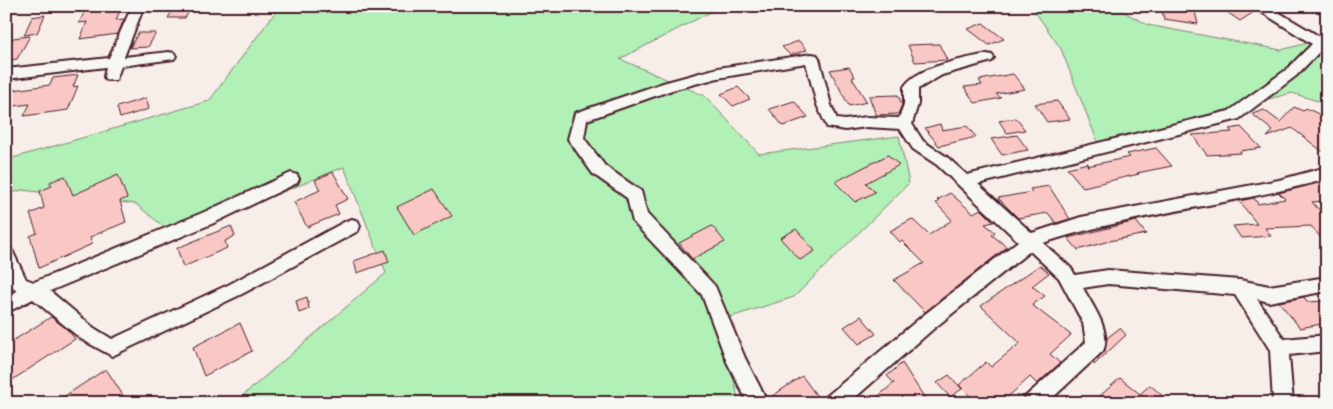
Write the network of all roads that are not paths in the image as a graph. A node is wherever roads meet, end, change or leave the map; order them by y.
1 (138, 6) edge
2 (1284, 6) edge
3 (1263, 10) edge
4 (1323, 45) edge
5 (169, 56) dead end
6 (987, 58) dead end
7 (115, 61) junction
8 (6, 74) edge
9 (111, 77) dead end
10 (904, 124) junction
11 (1327, 173) edge
12 (291, 179) dead end
13 (965, 182) junction
14 (352, 226) dead end
15 (1030, 240) junction
16 (6, 255) edge
17 (1069, 283) junction
18 (1327, 284) edge
19 (1240, 288) junction
20 (36, 290) junction
21 (6, 305) edge
22 (1327, 344) edge
23 (1279, 348) junction
24 (758, 403) edge
25 (834, 403) edge
26 (1033, 403) edge
27 (1283, 403) edge

1 - 7 street
2 - 3 street
3 - 4 street
4 - 13 street
5 - 7 street
6 - 10 street
7 - 8 street
7 - 9 street
10 - 13 street
10 - 24 street
11 - 15 street
12 - 20 street
13 - 15 street
14 - 20 street
15 - 17 street
15 - 25 street
16 - 20 street
17 - 19 street
17 - 26 street
18 - 19 street
19 - 23 street
20 - 21 street
22 - 23 street
23 - 27 street

